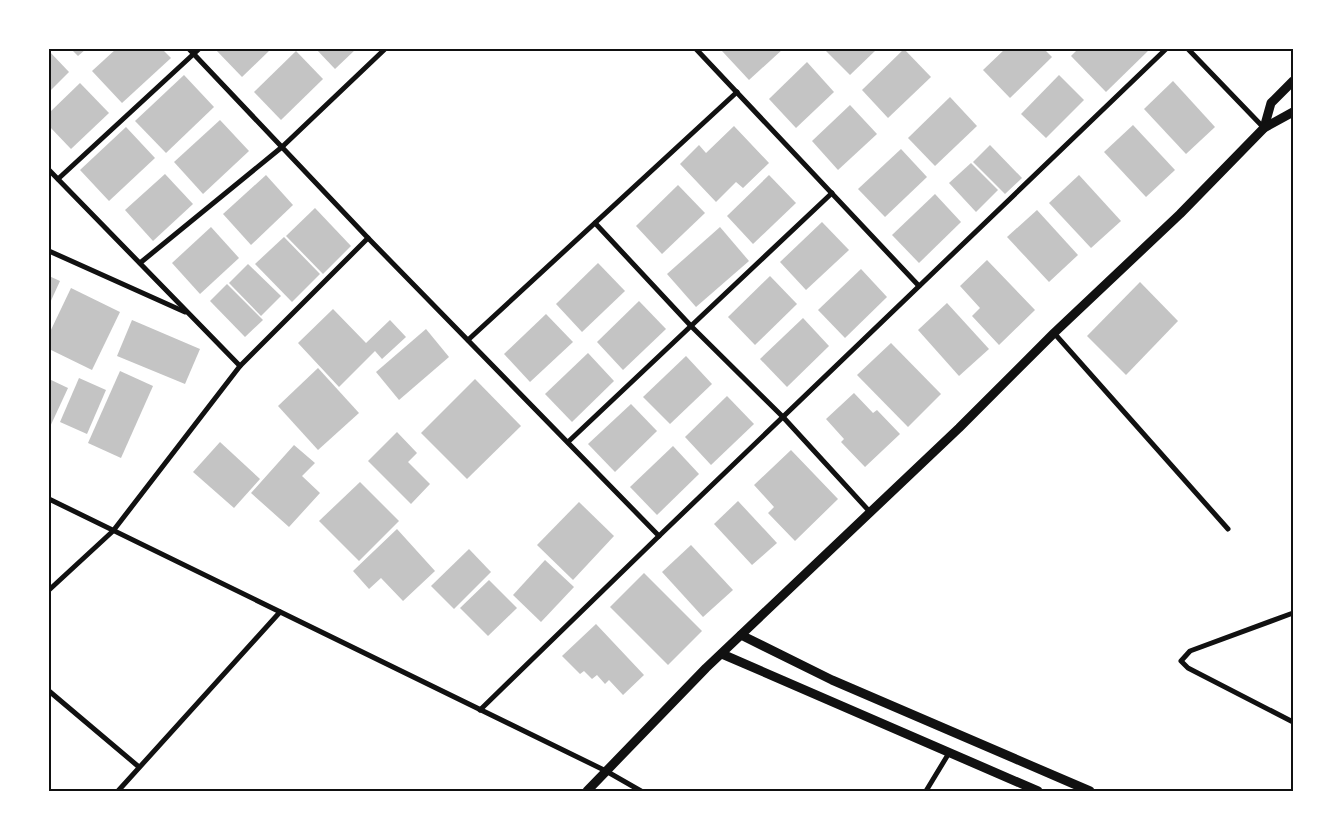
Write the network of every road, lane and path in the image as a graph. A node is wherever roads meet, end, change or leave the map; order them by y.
1 (189, 49) edge
2 (199, 49) edge
3 (385, 49) edge
4 (696, 49) edge
5 (1166, 49) edge
6 (1188, 49) edge
7 (194, 54) junction
8 (1293, 82) edge
9 (737, 92) junction
10 (1293, 112) edge
11 (1264, 128) junction
12 (282, 147) junction
13 (49, 170) edge
14 (58, 179) junction
15 (832, 193) junction
16 (595, 223) junction
17 (368, 238) junction
18 (49, 251) edge
19 (140, 264) junction
20 (919, 286) junction
21 (188, 313) junction
22 (691, 326) junction
23 (1054, 333) junction
24 (468, 340) junction
25 (240, 366) junction
26 (783, 417) junction
27 (568, 442) junction
28 (49, 499) edge
29 (870, 512) junction
30 (1228, 529) dead end
31 (113, 531) junction
32 (659, 536) junction
33 (49, 590) edge
34 (280, 612) junction
35 (1293, 613) edge
36 (741, 636) junction
37 (722, 654) junction
38 (49, 690) edge
39 (480, 710) junction
40 (1293, 722) edge
41 (949, 753) junction
42 (139, 766) junction
43 (606, 771) junction
44 (118, 791) edge
45 (587, 791) edge
46 (642, 791) edge
47 (926, 791) edge
48 (1038, 791) edge
49 (1090, 791) edge

1 - 7 street
2 - 7 street
3 - 12 street
4 - 9 street
5 - 20 street
6 - 11 street
7 - 12 street
7 - 14 street
8 - 11 street
9 - 15 street
9 - 16 street
10 - 11 street
11 - 23 street
12 - 17 street
12 - 19 street
13 - 14 street
14 - 19 street
15 - 20 street
15 - 22 street
16 - 22 street
16 - 24 street
17 - 24 street
17 - 25 street
18 - 21 street
19 - 21 street
20 - 26 street
21 - 25 street
22 - 26 street
22 - 27 street
23 - 29 street
23 - 30 street
24 - 27 street
25 - 31 street
26 - 29 street
26 - 32 street
27 - 32 street
28 - 31 street
29 - 36 street
31 - 33 street
31 - 34 street
32 - 39 street
34 - 39 street
34 - 42 street
35 - 40 street
36 - 37 street
36 - 49 street
37 - 41 street
37 - 43 street
38 - 42 street
39 - 43 street
41 - 47 street
41 - 48 street
42 - 44 street
43 - 45 street
43 - 46 street

